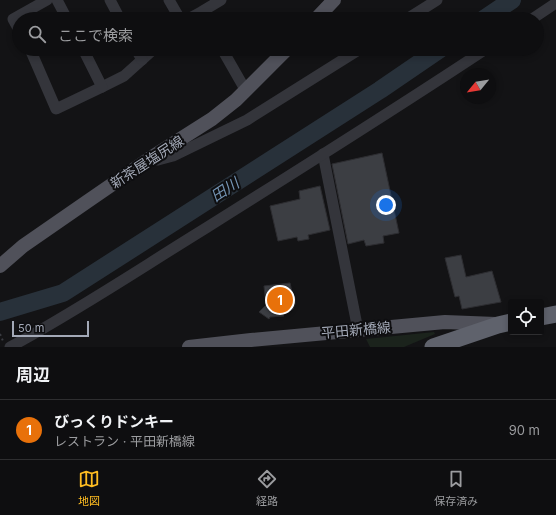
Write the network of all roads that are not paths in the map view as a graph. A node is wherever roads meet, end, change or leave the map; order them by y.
1 (47, 0) edge
2 (57, 0) edge
3 (110, 0) edge
4 (169, 0) edge
5 (221, 0) edge
6 (334, 0) edge
7 (437, 0) edge
8 (556, 3) edge
9 (26, 12) edge
10 (63, 12) edge
11 (116, 12) edge
12 (176, 12) edge
13 (208, 12) edge
14 (323, 12) edge
15 (418, 12) edge
16 (542, 12) edge
17 (33, 56) edge
18 (86, 56) edge
19 (140, 56) edge
20 (146, 56) edge
21 (226, 56) edge
22 (279, 56) edge
23 (349, 56) edge
24 (475, 56) edge
25 (142, 60) junction
26 (102, 87) junction
27 (246, 91) junction
28 (323, 154) junction
29 (149, 159) junction
30 (1, 263) edge
31 (556, 314) edge
32 (544, 316) edge
33 (505, 323) edge
34 (358, 330) junction
35 (10, 347) edge
36 (189, 347) edge
37 (433, 347) edge

1 - 9 street
2 - 10 street
3 - 11 street
4 - 12 street
5 - 13 street
6 - 14 main road
7 - 15 street
8 - 16 street
17 - 26 street
18 - 26 street
19 - 25 street
20 - 25 street
21 - 27 street
22 - 27 main road, 新茶屋塩尻線
23 - 29 street
24 - 28 street
25 - 26 street
27 - 29 main road, 新茶屋塩尻線
28 - 34 street
28 - 35 street
29 - 30 main road, 新茶屋塩尻線
31 - 32 highway
33 - 34 main road, 平田新橋線
33 - 37 highway
34 - 36 main road, 平田新橋線

